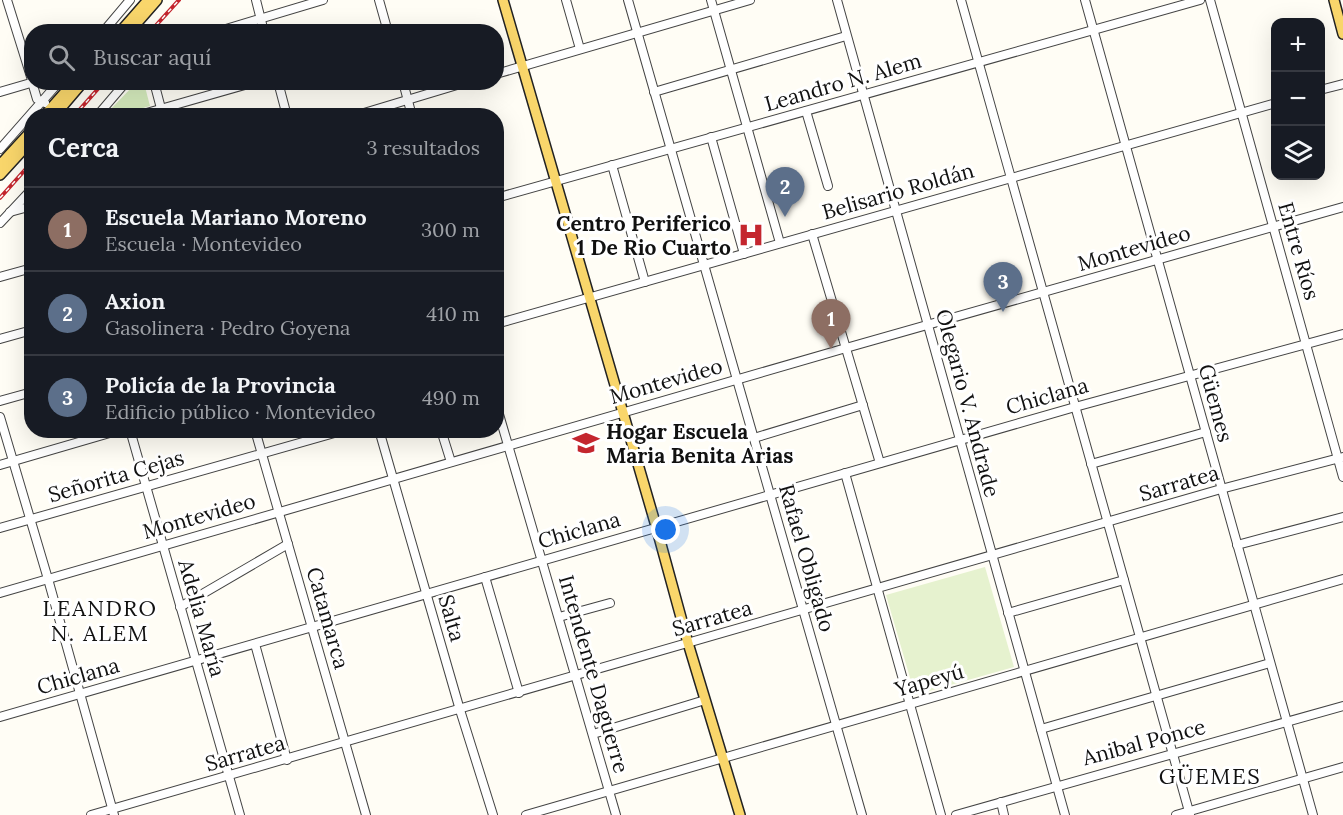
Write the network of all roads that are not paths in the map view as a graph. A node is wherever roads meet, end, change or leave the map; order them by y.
1 (7, 0) edge
2 (130, 0) edge
3 (148, 0) edge
4 (157, 0) edge
5 (256, 0) edge
6 (323, 0) edge
7 (379, 0) edge
8 (503, 0) edge
9 (566, 0) edge
10 (628, 0) edge
11 (711, 0) edge
12 (750, 0) edge
13 (837, 0) edge
14 (961, 0) edge
15 (1085, 0) edge
16 (1200, 0) edge
17 (1210, 0) edge
18 (1334, 0) edge
19 (714, 10) junction
20 (1341, 18) edge
21 (261, 19) junction
22 (110, 24) edge
23 (127, 24) edge
24 (136, 24) edge
25 (244, 24) edge
26 (262, 24) edge
27 (386, 24) edge
28 (1093, 30) junction
29 (638, 33) junction
30 (1343, 34) edge
31 (846, 36) junction
32 (580, 49) junction
33 (24, 54) edge
34 (979, 62) junction
35 (522, 67) junction
36 (731, 69) junction
37 (504, 72) edge
38 (1343, 84) edge
39 (24, 85) edge
40 (1325, 89) edge
41 (35, 90) edge
42 (52, 90) edge
43 (69, 90) edge
44 (75, 90) edge
45 (119, 90) edge
46 (156, 90) edge
47 (230, 90) edge
48 (280, 90) edge
49 (405, 90) edge
50 (439, 90) edge
51 (0, 92) edge
52 (654, 92) junction
53 (863, 95) junction
54 (408, 99) junction
55 (42, 102) junction
56 (1271, 104) edge
57 (37, 108) edge
58 (52, 108) edge
59 (56, 108) edge
60 (57, 108) edge
61 (105, 108) edge
62 (161, 108) edge
63 (174, 108) edge
64 (285, 108) edge
65 (379, 108) edge
66 (410, 108) edge
67 (806, 111) junction
68 (1242, 113) junction
69 (24, 122) edge
70 (747, 127) junction
71 (711, 137) junction
72 (24, 139) edge
73 (1126, 144) junction
74 (0, 149) edge
75 (24, 149) edge
76 (671, 149) junction
77 (0, 165) edge
78 (612, 165) junction
79 (0, 176) edge
80 (1010, 177) junction
81 (556, 181) junction
82 (828, 186) dead end
83 (504, 196) edge
84 (24, 197) edge
85 (1343, 207) edge
86 (24, 208) edge
87 (896, 210) junction
88 (9, 212) junction
89 (0, 223) edge
90 (1273, 228) junction
91 (812, 234) junction
92 (780, 243) junction
93 (744, 254) junction
94 (1157, 260) junction
95 (704, 266) junction
96 (24, 270) edge
97 (0, 277) edge
98 (645, 282) junction
99 (1043, 292) junction
100 (588, 297) junction
101 (504, 322) edge
102 (928, 325) junction
103 (24, 332) edge
104 (1343, 334) edge
105 (0, 339) edge
106 (1306, 344) junction
107 (846, 348) junction
108 (1190, 375) junction
109 (737, 380) junction
110 (24, 394) edge
111 (0, 401) edge
112 (863, 405) junction
113 (1075, 407) junction
114 (622, 412) junction
115 (0, 417) edge
116 (504, 430) edge
117 (1206, 432) junction
118 (92, 438) edge
119 (131, 438) edge
120 (257, 438) edge
121 (317, 438) edge
122 (382, 438) edge
123 (444, 438) edge
124 (753, 438) junction
125 (960, 440) junction
126 (509, 446) junction
127 (262, 454) junction
128 (1340, 458) edge
129 (13, 461) junction
130 (451, 462) junction
131 (880, 462) junction
132 (1091, 464) junction
133 (0, 465) edge
134 (845, 473) junction
135 (1343, 477) edge
136 (393, 479) junction
137 (145, 486) junction
138 (1221, 489) junction
139 (770, 495) junction
140 (279, 511) junction
141 (1343, 517) edge
142 (30, 519) junction
143 (1108, 523) junction
144 (656, 526) junction
145 (0, 528) edge
146 (288, 544) junction
147 (162, 545) junction
148 (1237, 545) junction
149 (992, 556) junction
150 (542, 560) junction
151 (485, 577) junction
152 (48, 579) junction
153 (1343, 579) edge
154 (1124, 580) junction
155 (876, 590) junction
156 (0, 593) edge
157 (427, 594) junction
158 (610, 603) dead end
159 (1254, 605) junction
160 (180, 607) junction
161 (803, 611) junction
162 (1008, 613) junction
163 (559, 617) junction
164 (313, 627) junction
165 (1140, 638) junction
166 (688, 643) junction
167 (255, 644) junction
168 (196, 661) junction
169 (1270, 663) junction
170 (1025, 671) junction
171 (576, 676) junction
172 (519, 693) junction
173 (79, 694) junction
174 (1156, 696) junction
175 (705, 700) junction
176 (909, 704) junction
177 (1343, 706) edge
178 (460, 710) junction
179 (0, 717) edge
180 (1287, 721) junction
181 (836, 725) junction
182 (1041, 729) junction
183 (593, 734) junction
184 (346, 743) junction
185 (1172, 754) junction
186 (287, 759) junction
187 (723, 759) junction
188 (1343, 767) edge
189 (229, 776) junction
190 (1303, 779) junction
191 (1057, 785) junction
192 (609, 791) junction
193 (1000, 802) junction
194 (982, 807) junction
195 (113, 812) edge
196 (1189, 813) edge
197 (91, 815) edge
198 (240, 815) edge
199 (366, 815) edge
200 (493, 815) edge
201 (526, 815) edge
202 (616, 815) edge
203 (740, 815) edge
204 (862, 815) edge
205 (941, 815) edge
206 (956, 815) edge
207 (970, 815) edge
208 (1004, 815) edge
209 (1065, 815) edge
210 (1176, 815) edge
211 (1313, 815) edge

1 - 33 street
2 - 22 street
3 - 23 main road
4 - 24 main road
5 - 21 street
6 - 21 street
7 - 27 street
8 - 35 main road
9 - 32 street
10 - 29 street, Rafael Obligado
11 - 19 street
12 - 19 street
13 - 31 street, Olegario V. Andrade
14 - 34 street
15 - 28 street, Güemes
16 - 28 street, Leandro N. Alem
17 - 68 street, Entre Ríos
18 - 20 main road
19 - 29 street
19 - 36 street
20 - 30 main road
21 - 25 street
21 - 26 street
28 - 34 street, Leandro N. Alem
28 - 73 street, Güemes
29 - 32 street
29 - 52 street, Rafael Obligado
31 - 36 street
31 - 53 street, Olegario V. Andrade
32 - 35 street
34 - 53 street, Leandro N. Alem
34 - 80 street
35 - 37 street
35 - 81 main road
36 - 52 street
36 - 70 street
38 - 40 street
39 - 51 street
41 - 55 street
42 - 55 street
43 - 59 main road
44 - 60 main road
45 - 61 street
46 - 62 street
47 - 63 street
48 - 64 street
49 - 54 street
50 - 54 street
52 - 76 street, Rafael Obligado
53 - 67 street, Leandro N. Alem
53 - 87 street, Olegario V. Andrade
54 - 65 street
54 - 66 street
55 - 57 street
55 - 58 street
56 - 68 street, Belisario Roldán
67 - 70 street, Leandro N. Alem
67 - 82 street
68 - 73 street, Belisario Roldán
68 - 90 street, Entre Ríos
69 - 74 street
70 - 71 street, Leandro N. Alem
70 - 92 street
71 - 76 street, Leandro N. Alem
71 - 93 street
72 - 77 main road
73 - 80 street, Belisario Roldán
73 - 94 street, Güemes
75 - 79 main road
76 - 78 street, Leandro N. Alem
76 - 95 street, Rafael Obligado
78 - 81 street, Leandro N. Alem
78 - 98 street
80 - 87 street, Belisario Roldán
80 - 99 street
81 - 83 street, Leandro N. Alem
81 - 100 main road
84 - 88 street
85 - 90 street, Montevideo
86 - 88 street
87 - 91 street, Belisario Roldán
87 - 102 street, Olegario V. Andrade
88 - 89 street
90 - 94 street, Montevideo
90 - 106 street, Entre Ríos
91 - 92 street, Belisario Roldán
91 - 107 street
92 - 93 street, Belisario Roldán
93 - 95 street, Belisario Roldán
94 - 99 street, Montevideo
94 - 108 street, Güemes
95 - 98 street, Belisario Roldán
95 - 109 street, Rafael Obligado
96 - 97 street
98 - 100 street, Belisario Roldán
99 - 102 street, Montevideo
99 - 113 street
100 - 101 street, Belisario Roldán
100 - 114 main road
102 - 107 street, Montevideo
102 - 125 street, Olegario V. Andrade
103 - 105 street
104 - 106 street, Chiclana
106 - 108 street, Chiclana
106 - 128 street, Entre Ríos
107 - 109 street, Montevideo
107 - 112 street
108 - 113 street, Chiclana
108 - 117 street, Güemes
109 - 114 street, Montevideo
109 - 124 street, Rafael Obligado
110 - 111 street
112 - 124 street
112 - 131 street
113 - 125 street, Chiclana
113 - 132 street
114 - 126 street, Montevideo
114 - 144 main road
115 - 129 street
116 - 126 street, Intendente Daguerre
117 - 132 street
117 - 138 street, Güemes
118 - 129 street
119 - 137 street, Adelia María
120 - 127 street, Catamarca
121 - 127 street, Señorita Cejas
122 - 136 street, Salta
123 - 130 street
124 - 139 street, Rafael Obligado
125 - 131 street, Chiclana
125 - 149 street, Olegario V. Andrade
126 - 130 street, Montevideo
126 - 150 street, Intendente Daguerre
127 - 137 street, Señorita Cejas
127 - 140 street, Catamarca
128 - 135 street, Entre Ríos
128 - 138 street, Sarratea
129 - 133 street
129 - 142 street
130 - 136 street, Montevideo
131 - 134 street, Chiclana
132 - 143 street
134 - 139 street, Chiclana
134 - 155 street
136 - 140 street, Montevideo
136 - 157 street, Salta
137 - 142 street, Señorita Cejas
137 - 147 street, Adelia María
138 - 143 street, Sarratea
138 - 148 street, Güemes
139 - 144 street, Chiclana
139 - 161 street, Rafael Obligado
140 - 146 street, Catamarca
140 - 147 street, Montevideo
141 - 148 street
142 - 145 street, Señorita Cejas
142 - 152 street
143 - 149 street, Sarratea
143 - 154 street
144 - 150 street, Chiclana
144 - 166 main road
146 - 160 street
146 - 164 street, Catamarca
147 - 152 street, Montevideo
147 - 160 street, Adelia María
148 - 159 street, Güemes
149 - 155 street, Sarratea
149 - 162 street, Olegario V. Andrade
150 - 151 street, Chiclana
150 - 163 street, Intendente Daguerre
151 - 157 street, Chiclana
151 - 172 street
152 - 156 street, Montevideo
152 - 173 street
153 - 159 street, Yapeyú
154 - 162 street
154 - 165 street
155 - 161 street, Sarratea
155 - 176 street
157 - 164 street, Chiclana
157 - 178 street, Salta
158 - 163 street
159 - 165 street, Yapeyú
159 - 169 street, Güemes
160 - 168 street, Adelia María
161 - 166 street, Sarratea
161 - 181 street, Rafael Obligado
162 - 170 street, Olegario V. Andrade
163 - 171 street, Intendente Daguerre
164 - 167 street, Chiclana
164 - 184 street, Catamarca
165 - 170 street, Yapeyú
165 - 174 street
166 - 171 street, Sarratea
166 - 175 main road
167 - 168 street, Chiclana
167 - 186 street
168 - 173 street, Chiclana
168 - 189 street, Adelia María
169 - 174 street
169 - 180 street, Güemes
170 - 176 street, Yapeyú
170 - 182 street, Olegario V. Andrade
171 - 172 street, Sarratea
171 - 183 street, Intendente Daguerre
172 - 178 street, Sarratea
173 - 179 street, Chiclana
173 - 195 street
174 - 182 street
174 - 185 street
175 - 183 street
175 - 187 main road
176 - 181 street, Yapeyú
176 - 205 street
177 - 180 street, Anibal Ponce
178 - 184 street, Sarratea
178 - 200 street, Salta
180 - 185 street, Anibal Ponce
180 - 190 street, Güemes
181 - 187 street, Yapeyú
181 - 204 street, Rafael Obligado
182 - 191 street, Olegario V. Andrade
183 - 192 street, Intendente Daguerre
184 - 186 street, Sarratea
184 - 199 street, Catamarca
185 - 191 street, Anibal Ponce
185 - 196 street
186 - 189 street, Sarratea
187 - 192 street, Yapeyú
187 - 203 main road
188 - 190 street
189 - 195 street, Sarratea
189 - 198 street, Adelia María
190 - 196 street
190 - 211 street, Güemes
191 - 193 street, Anibal Ponce
191 - 209 street, Olegario V. Andrade
192 - 201 street, Yapeyú
192 - 202 street, Intendente Daguerre
193 - 194 street, Anibal Ponce
193 - 208 street
194 - 206 street, Anibal Ponce
194 - 207 street
195 - 197 street, Sarratea
196 - 210 street

